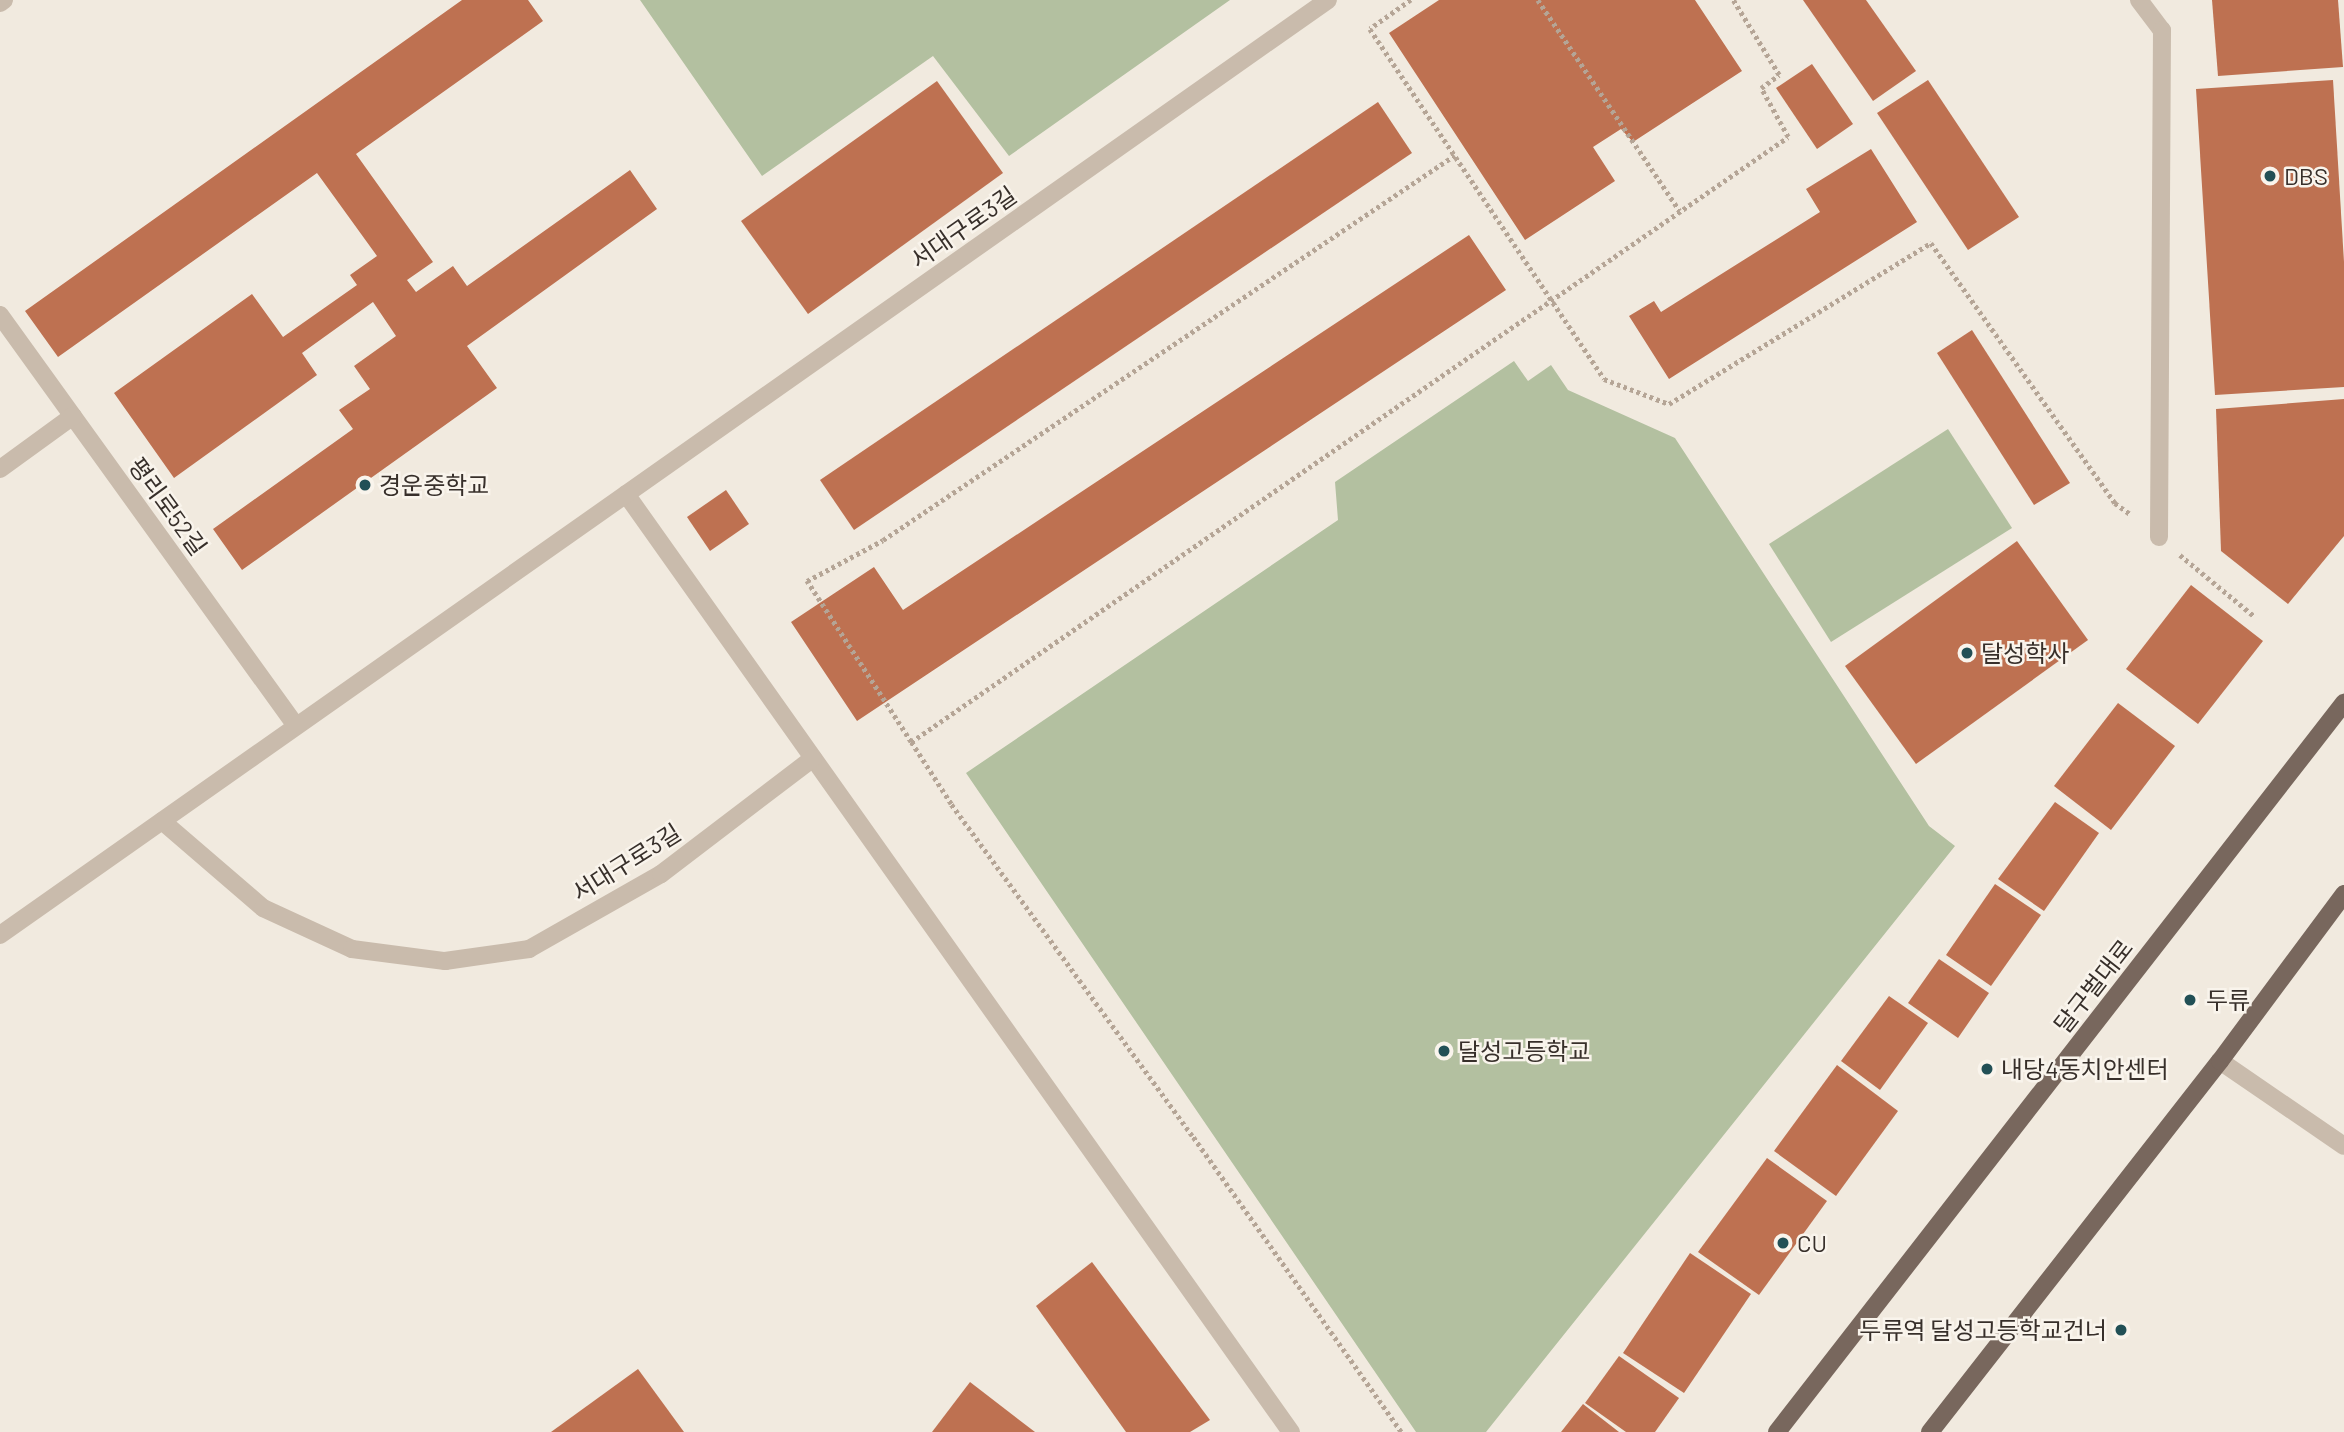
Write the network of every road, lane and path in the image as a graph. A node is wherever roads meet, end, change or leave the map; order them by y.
1 (4, 0) edge
2 (1328, 0) edge
3 (1411, 0) edge
4 (1538, 0) edge
5 (1732, 0) edge
6 (2139, 0) edge
7 (0, 3) edge
8 (1455, 155) junction
9 (1680, 211) junction
10 (1552, 299) junction
11 (0, 315) edge
12 (73, 416) junction
13 (0, 469) edge
14 (626, 494) junction
15 (2159, 537) junction
16 (2254, 616) dead end
17 (2344, 703) edge
18 (296, 726) junction
19 (911, 742) junction
20 (813, 758) junction
21 (162, 821) junction
22 (2344, 894) edge
23 (0, 935) edge
24 (2220, 1061) junction
25 (2344, 1146) edge
26 (1291, 1432) edge
27 (1401, 1432) edge
28 (1777, 1432) edge
29 (1930, 1432) edge

1 - 7 street
2 - 14 street, 서대구로3길
3 - 8 path
4 - 9 path
5 - 9 path
6 - 15 street
8 - 10 path
8 - 19 path
9 - 10 path
10 - 15 path
10 - 19 path
11 - 12 street, 평리로52길
12 - 13 street
12 - 18 street, 평리로52길
14 - 18 street, 서대구로3길
14 - 20 street
15 - 16 path
17 - 28 main road, 달구벌대로
18 - 21 street, 서대구로3길
19 - 27 path
20 - 21 street, 서대구로3길
20 - 26 street
21 - 23 street, 서대구로3길
22 - 24 main road
24 - 25 street
24 - 29 main road

